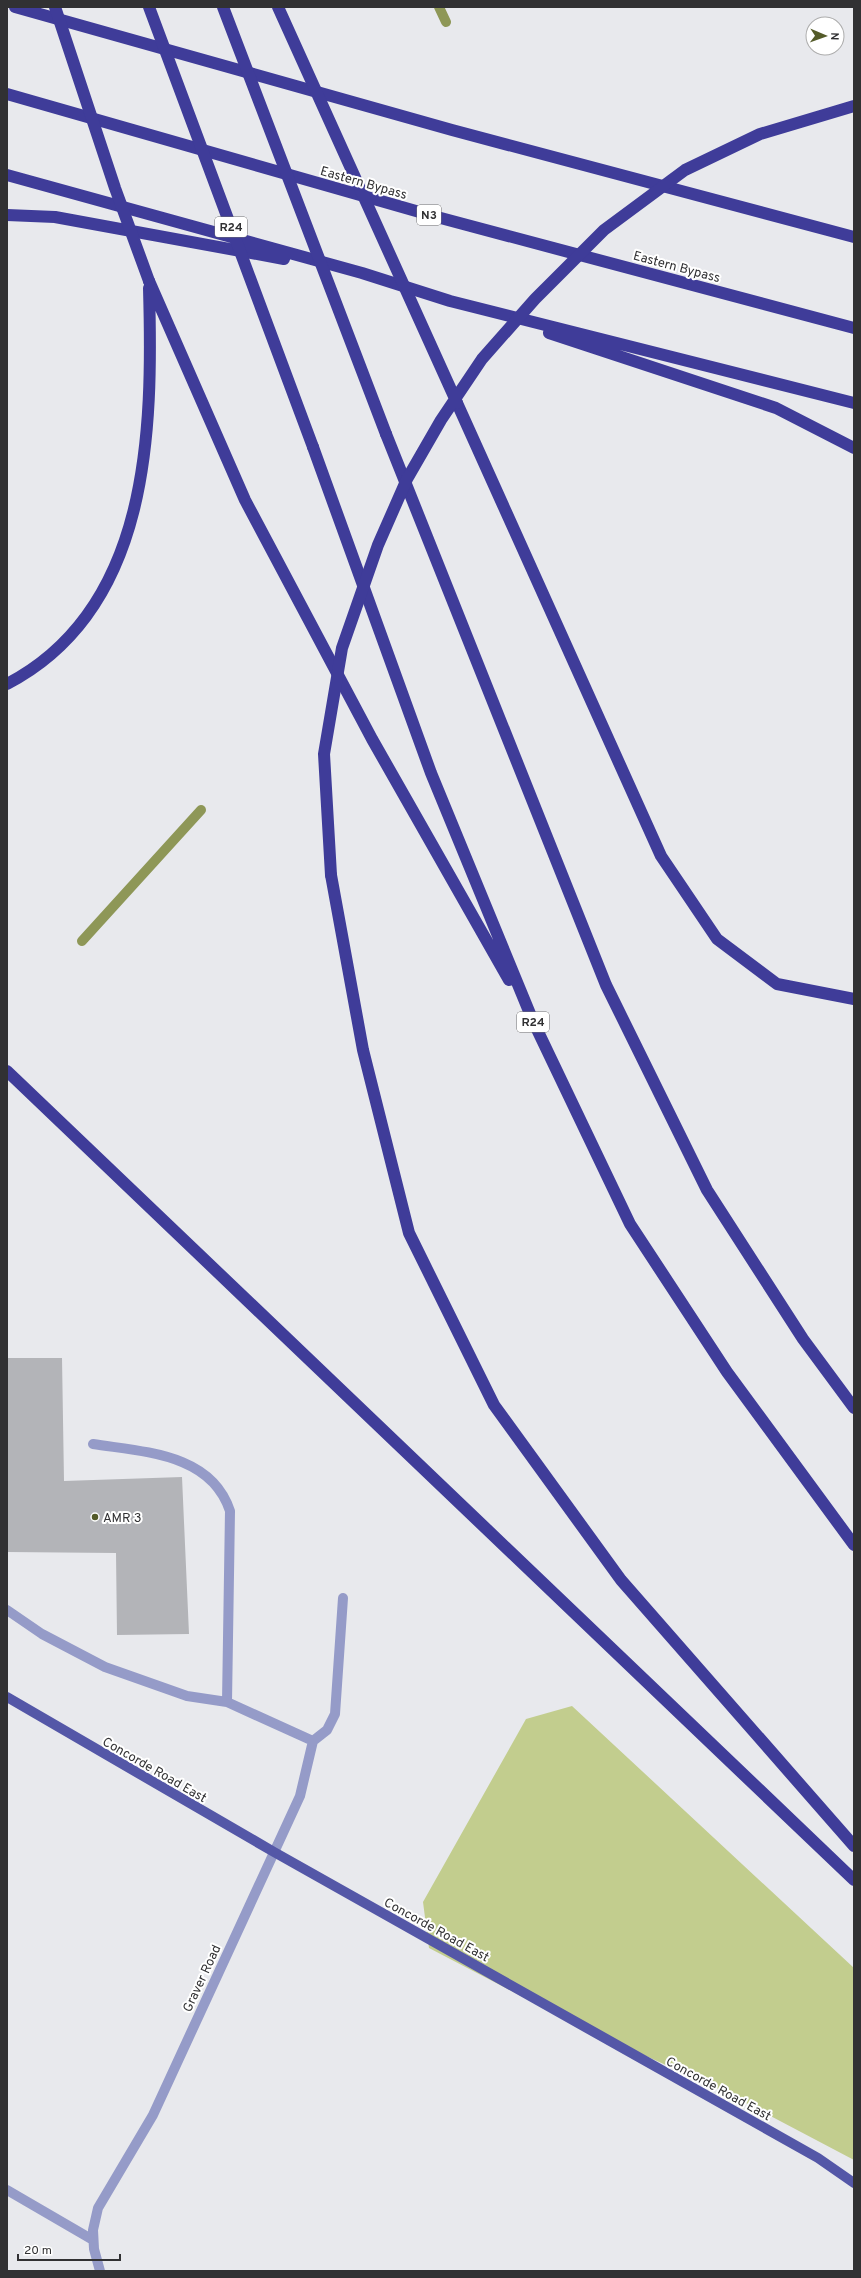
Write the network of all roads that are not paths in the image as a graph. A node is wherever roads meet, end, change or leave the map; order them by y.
1 (14, 7) edge
2 (55, 7) edge
3 (149, 7) edge
4 (224, 7) edge
5 (278, 7) edge
6 (7, 94) edge
7 (854, 106) edge
8 (7, 175) edge
9 (7, 215) edge
10 (854, 238) edge
11 (362, 273) junction
12 (149, 281) junction
13 (450, 301) junction
14 (854, 328) edge
15 (854, 403) edge
16 (854, 448) edge
17 (7, 684) edge
18 (854, 999) edge
19 (532, 1022) junction
20 (7, 1072) edge
21 (854, 1408) edge
22 (93, 1444) dead end
23 (854, 1545) edge
24 (343, 1598) dead end
25 (7, 1610) edge
26 (7, 1697) edge
27 (227, 1702) junction
28 (313, 1741) junction
29 (854, 1846) edge
30 (274, 1852) junction
31 (854, 1880) edge
32 (854, 2183) edge
33 (7, 2190) edge
34 (93, 2240) junction
35 (100, 2271) edge

1 - 10 highway
2 - 12 highway, bridge
3 - 19 highway, R24, bridge
4 - 21 highway, bridge
5 - 18 highway, bridge
6 - 14 highway, Eastern Bypass / N3
7 - 29 highway, bridge
8 - 11 highway
9 - 11 highway
11 - 13 highway
12 - 17 highway
12 - 19 highway
13 - 15 highway
13 - 16 highway
19 - 23 highway, R24
20 - 31 highway
22 - 27 street
24 - 28 street
25 - 27 street
26 - 30 main road, Concorde Road East
27 - 28 street
28 - 30 street, Graver Road
30 - 32 main road, Concorde Road East
30 - 34 street, Graver Road
33 - 34 street
34 - 35 street, Graver Road

